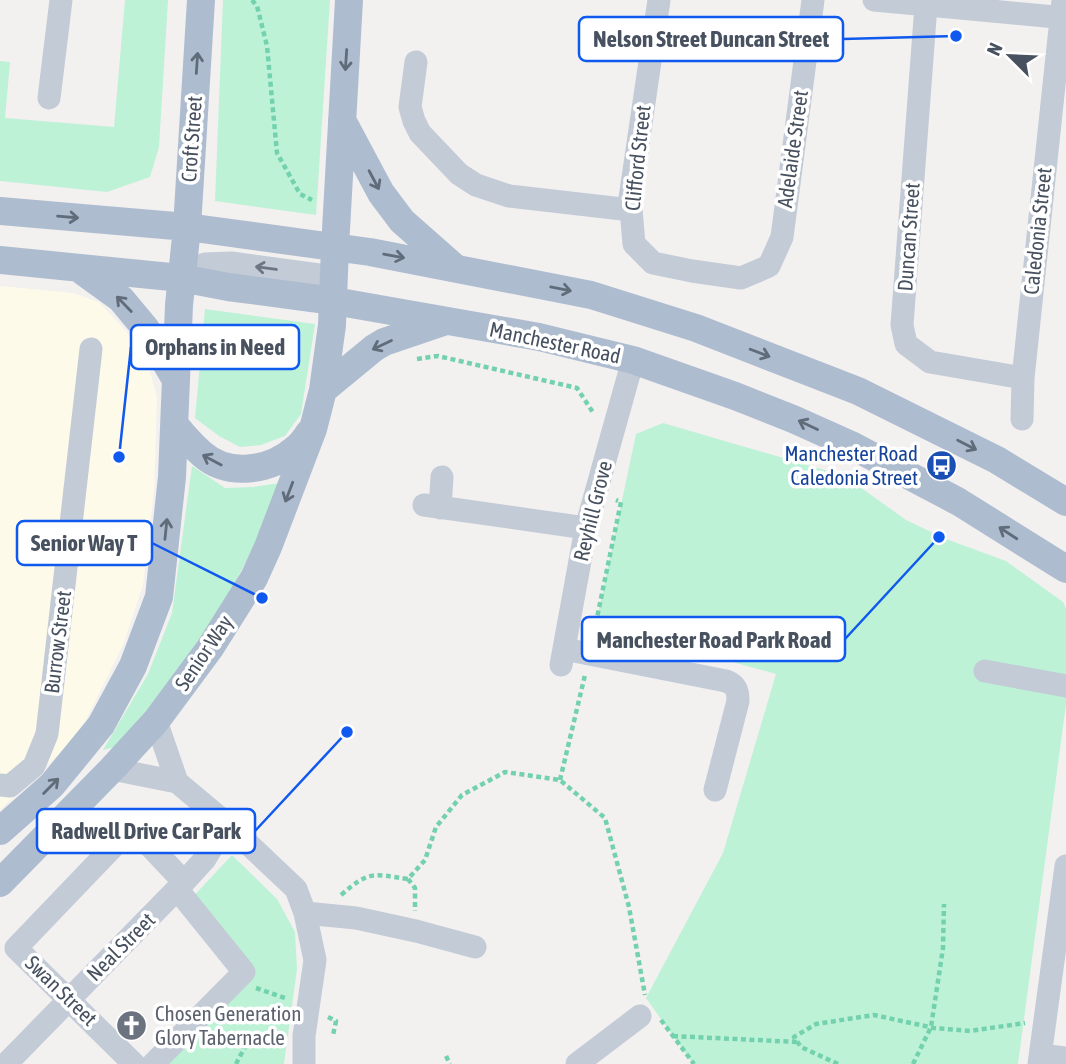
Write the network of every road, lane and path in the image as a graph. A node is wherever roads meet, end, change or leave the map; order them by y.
1 (61, 0) edge
2 (201, 0) edge
3 (252, 0) edge
4 (349, 0) edge
5 (659, 0) edge
6 (813, 0) edge
7 (874, 0) edge
8 (926, 5) junction
9 (1063, 12) edge
10 (416, 62) dead end
11 (49, 98) dead end
12 (342, 120) junction
13 (337, 201) junction
14 (631, 210) junction
15 (0, 211) edge
16 (187, 227) junction
17 (334, 247) junction
18 (0, 260) edge
19 (76, 267) junction
20 (454, 267) junction
21 (181, 278) junction
22 (741, 278) joint
23 (334, 289) junction
24 (446, 321) junction
25 (91, 349) dead end
26 (416, 360) dead end
27 (633, 360) junction
28 (1023, 378) junction
29 (176, 380) junction
30 (323, 390) junction
31 (595, 415) dead end
32 (1022, 419) dead end
33 (175, 425) junction
34 (313, 429) junction
35 (442, 477) dead end
36 (596, 495) junction
37 (1066, 502) edge
38 (586, 528) junction
39 (1066, 569) edge
40 (590, 654) junction
41 (985, 671) dead end
42 (1066, 686) edge
43 (156, 721) junction
44 (112, 769) junction
45 (177, 782) junction
46 (0, 785) edge
47 (715, 790) dead end
48 (226, 823) junction
49 (0, 831) edge
50 (1066, 866) edge
51 (408, 878) dead end
52 (0, 883) edge
53 (181, 885) junction
54 (944, 904) dead end
55 (305, 914) junction
56 (1062, 920) edge
57 (416, 931) junction
58 (475, 947) dead end
59 (240, 976) junction
60 (68, 1000) junction
61 (308, 1007) junction
62 (648, 1010) junction
63 (1045, 1020) junction
64 (931, 1027) junction
65 (304, 1036) junction
66 (673, 1036) junction
67 (798, 1042) junction
68 (446, 1056) dead end
69 (1066, 1058) edge
70 (1040, 1059) edge
71 (584, 1062) edge
72 (6, 1064) edge
73 (134, 1064) edge
74 (153, 1064) edge
75 (236, 1064) edge
76 (304, 1064) edge
77 (450, 1064) edge
78 (694, 1064) edge
79 (838, 1064) edge
80 (914, 1064) edge

1 - 11 street
16 -> 2 main road, Croft Street
3 - 13 path
4 -> 12 main road
5 - 14 street, Clifford Street
6 - 22 street, Adelaide Street
7 - 8 street
8 - 9 street
8 - 28 street, Duncan Street
9 - 28 street, Caledonia Street
10 - 14 street
12 - 13 main road
12 -> 20 main road
13 - 17 main road
14 - 22 street, Clifford Street
15 -> 16 main road
16 - 17 main road
16 - 21 main road, Croft Street
17 -> 20 main road
17 - 23 main road, Senior Way
18 - 19 main road, Manchester Road
19 - 21 main road, Manchester Road
29 -> 19 main road
20 -> 37 main road
23 -> 21 main road, Manchester Road
21 - 29 main road
23 - 24 main road, Manchester Road
23 - 30 main road, Senior Way
24 - 27 main road, Manchester Road
24 -> 30 main road
25 - 46 street, Burrow Street
26 - 31 path
27 - 36 street, Reyhill Grove
39 -> 27 main road, Manchester Road
28 - 32 street, Caledonia Street
29 - 33 main road
30 - 34 main road, Senior Way
34 -> 33 main road
49 -> 33 main road
34 -> 43 main road, Senior Way
35 - 38 street
36 - 38 street, Reyhill Grove
36 - 40 path
38 - 40 street, Reyhill Grove
40 - 47 street
40 - 62 path
41 - 42 street
43 - 44 main road, Senior Way
43 - 45 street
44 - 45 street
44 - 52 main road, Senior Way
45 - 48 street
48 - 53 street, Neal Street
48 - 55 street
50 - 56 street
51 - 57 path
53 - 59 street
53 - 60 street, Neal Street
53 - 60 street, Swan Street
54 - 64 path
55 - 57 street
55 - 61 street
56 - 63 street
57 - 58 street
59 - 61 path
59 - 74 street
60 - 72 street, Neal Street
60 - 73 street, Swan Street
61 - 65 street
62 - 66 path
62 - 71 street
63 - 64 path
63 - 70 street
64 - 67 path
64 - 80 path
65 - 75 path
65 - 76 street
66 - 67 path
66 - 78 path
67 - 79 path
68 - 77 path
69 - 70 street

